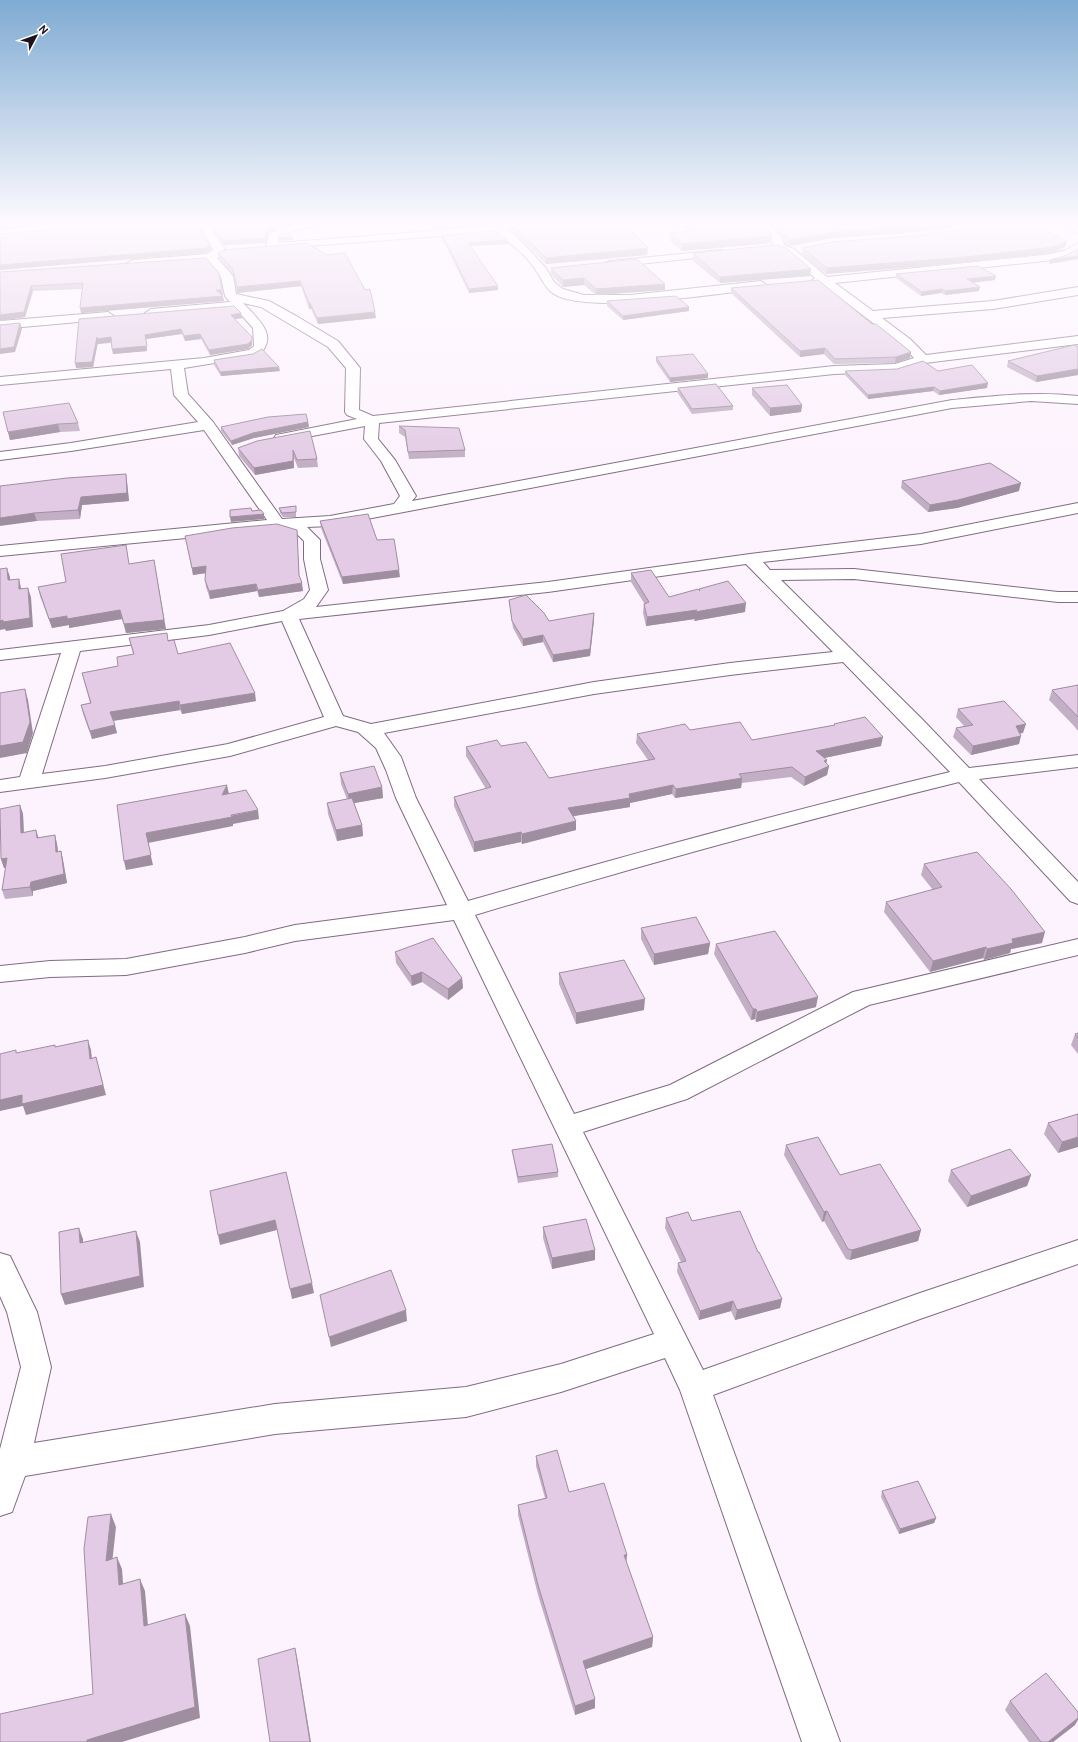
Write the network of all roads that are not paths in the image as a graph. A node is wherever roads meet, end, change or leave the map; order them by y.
1 (219, 302) edge
2 (237, 302) edge
3 (252, 302) edge
4 (853, 302) edge
5 (1008, 302) edge
6 (138, 314) edge
7 (122, 315) edge
8 (870, 315) junction
9 (0, 325) edge
10 (1078, 340) edge
11 (923, 358) junction
12 (177, 366) junction
13 (0, 381) edge
14 (1078, 400) edge
15 (372, 420) junction
16 (208, 425) junction
17 (270, 440) edge
18 (0, 456) edge
19 (399, 508) junction
20 (1078, 508) edge
21 (278, 524) junction
22 (0, 551) edge
23 (750, 560) junction
24 (766, 575) junction
25 (1078, 597) edge
26 (288, 615) junction
27 (72, 647) junction
28 (0, 655) edge
29 (848, 656) junction
30 (335, 720) junction
31 (369, 730) junction
32 (1078, 761) edge
33 (964, 775) junction
34 (29, 782) junction
35 (0, 786) edge
36 (1078, 896) edge
37 (462, 911) junction
38 (1078, 946) edge
39 (0, 974) edge
40 (568, 1126) junction
41 (1078, 1252) edge
42 (0, 1265) edge
43 (673, 1342) junction
44 (695, 1387) junction
45 (13, 1462) junction
46 (0, 1500) edge
47 (821, 1742) edge

1 - 6 street
2 - 12 street
3 - 15 street
4 - 8 street
5 - 8 street
7 - 9 street
8 - 11 street
10 - 11 street
11 - 15 street
12 - 13 street
12 - 16 street
14 - 19 street
15 - 17 street
15 - 19 street
16 - 18 street
16 - 21 street
19 - 21 street
20 - 23 street
21 - 22 street
21 - 26 street
23 - 24 street
23 - 26 street
24 - 25 street
24 - 29 street
26 - 27 street
26 - 30 street
27 - 28 street
27 - 34 street
29 - 31 street
29 - 33 street
30 - 31 street
30 - 34 street
31 - 37 street
32 - 33 street
33 - 36 street
33 - 37 street
34 - 35 street
37 - 39 street
37 - 40 street
38 - 40 street
40 - 43 street
41 - 44 street
42 - 45 street
43 - 44 street
43 - 45 street
44 - 47 street
45 - 46 street

